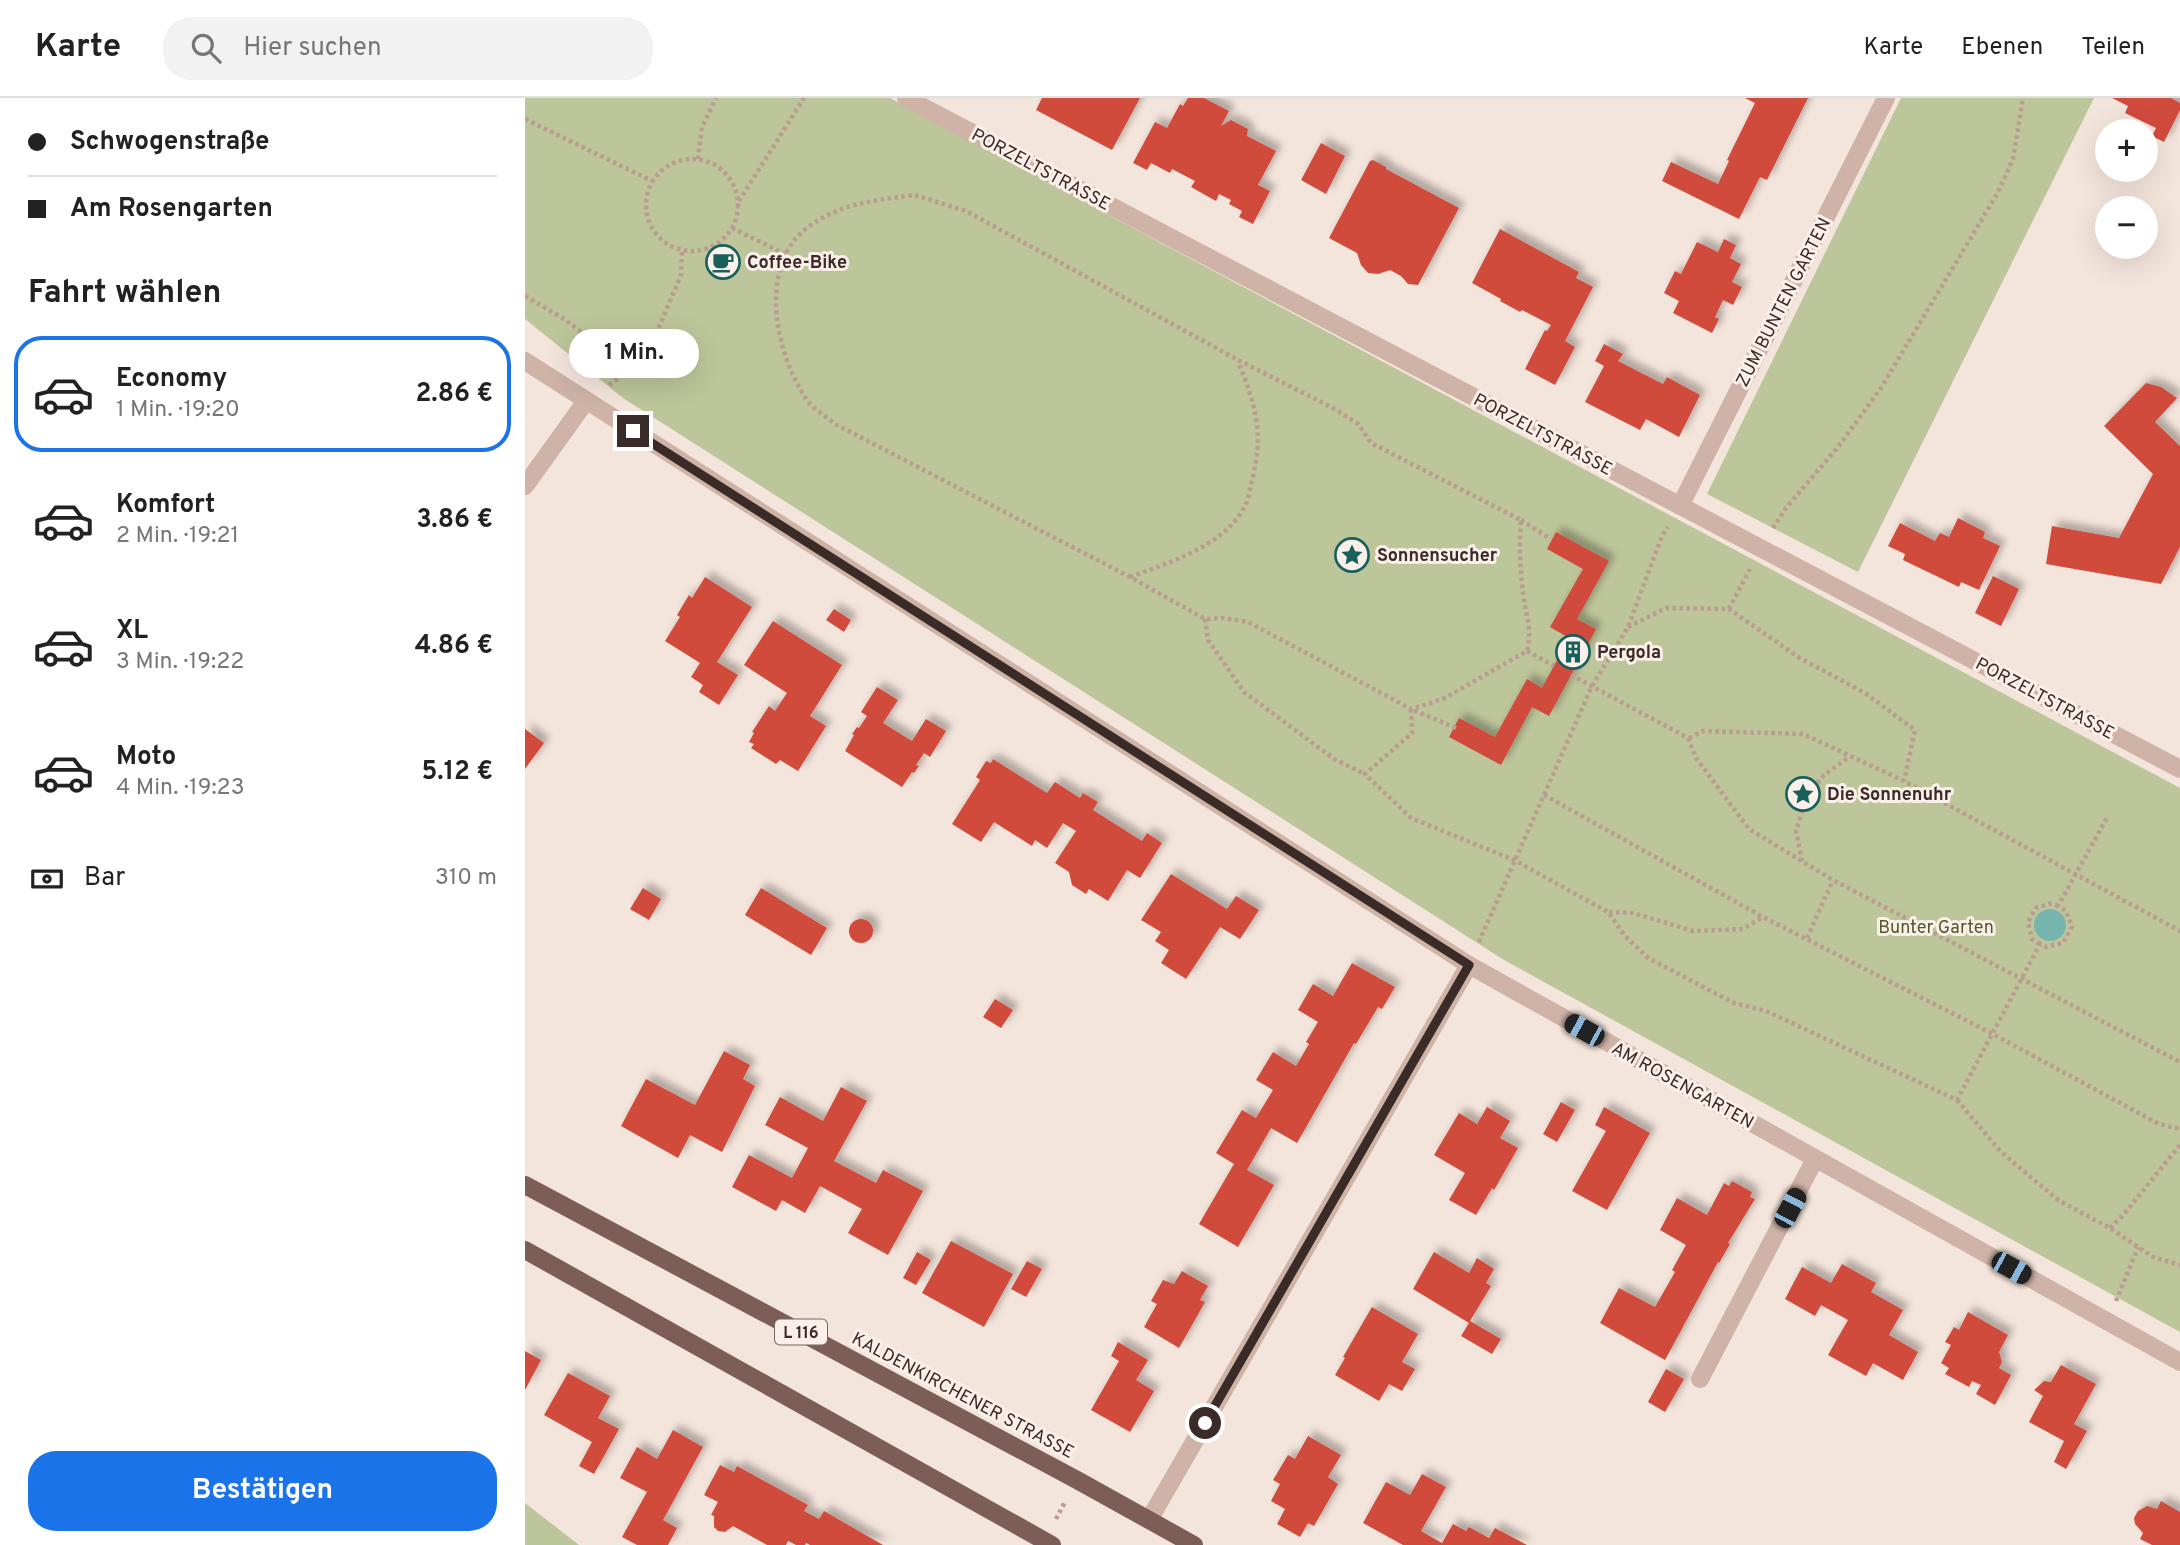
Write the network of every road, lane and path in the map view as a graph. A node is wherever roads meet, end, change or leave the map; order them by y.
1 (716, 98) edge
2 (804, 98) edge
3 (906, 98) edge
4 (1887, 98) edge
5 (2023, 98) edge
6 (525, 119) edge
7 (698, 159) junction
8 (652, 181) junction
9 (738, 202) junction
10 (732, 228) junction
11 (682, 250) junction
12 (785, 254) junction
13 (525, 296) edge
14 (1238, 360) junction
15 (525, 361) edge
16 (631, 369) junction
17 (586, 401) junction
18 (525, 486) edge
19 (1680, 506) junction
20 (1521, 520) junction
21 (1549, 538) dead end
22 (1760, 549) junction
23 (1130, 577) junction
24 (1730, 609) junction
25 (1205, 619) junction
26 (1628, 627) junction
27 (1527, 651) junction
28 (1554, 666) dead end
29 (1571, 675) dead end
30 (1592, 686) junction
31 (1412, 709) junction
32 (1456, 728) dead end
33 (1688, 738) junction
34 (1849, 757) junction
35 (2180, 769) edge
36 (1365, 774) junction
37 (1904, 781) junction
38 (1543, 795) junction
39 (2108, 816) dead end
40 (1514, 860) junction
41 (1802, 861) junction
42 (2075, 875) junction
43 (1833, 880) junction
44 (2058, 906) junction
45 (1608, 912) junction
46 (1763, 917) junction
47 (2180, 931) edge
48 (1807, 937) junction
49 (2039, 944) junction
50 (1469, 965) junction
51 (2020, 978) junction
52 (1991, 1033) junction
53 (2180, 1062) edge
54 (1957, 1100) junction
55 (2180, 1128) edge
56 (2180, 1145) edge
57 (1815, 1159) junction
58 (525, 1185) edge
59 (2110, 1228) junction
60 (2138, 1247) junction
61 (525, 1250) edge
62 (2180, 1265) edge
63 (2108, 1322) junction
64 (2180, 1362) edge
65 (1700, 1379) dead end
66 (1077, 1480) junction
67 (1149, 1520) junction
68 (1048, 1543) edge
69 (1194, 1545) edge

1 - 7 path
2 - 9 path
3 - 19 street, PORZELTSTRASSE
4 - 19 street, ZUM BUNTEN GARTEN
5 - 22 path
6 - 8 path
7 - 8 path
7 - 9 path
8 - 11 path
9 - 10 path
10 - 11 path
10 - 12 path
11 - 16 path
12 - 14 path
12 - 23 path
13 - 16 path
14 - 20 path
14 - 23 path
15 - 17 street, AM ROSENGARTEN
16 - 17 path
17 - 18 street
17 - 50 street, AM ROSENGARTEN
19 - 22 street, PORZELTSTRASSE
19 - 26 path
20 - 21 path
20 - 27 path
22 - 24 path
22 - 35 street, PORZELTSTRASSE
23 - 25 path
24 - 26 path
24 - 37 path
25 - 31 path
25 - 36 path
26 - 30 path
27 - 28 path
27 - 31 path
29 - 30 path
30 - 33 path
30 - 38 path
31 - 32 path
31 - 36 path
33 - 34 path
33 - 41 path
34 - 37 path
34 - 41 path
36 - 40 path
37 - 42 path
38 - 40 path
38 - 46 path
39 - 42 path
40 - 45 path
40 - 50 path
41 - 43 path
42 - 44 path
42 - 47 path
43 - 48 path
43 - 51 path
44 - 49 path
44 - 49 path
45 - 46 path
45 - 54 path
46 - 48 path
48 - 52 path
49 - 51 path
50 - 57 street, AM ROSENGARTEN
50 - 67 street
51 - 52 path
51 - 53 path
52 - 54 path
52 - 55 path
54 - 59 path
56 - 59 path
57 - 63 street, AM ROSENGARTEN
57 - 65 street
58 - 66 main road, KALDENKIRCHENER STRASSE / L 116
59 - 60 path
60 - 62 path
60 - 63 path
61 - 68 main road
63 - 64 street, AM ROSENGARTEN
66 - 67 main road, KALDENKIRCHENER STRASSE / L 116
66 - 68 path
67 - 69 main road, KALDENKIRCHENER STRASSE / L 116

